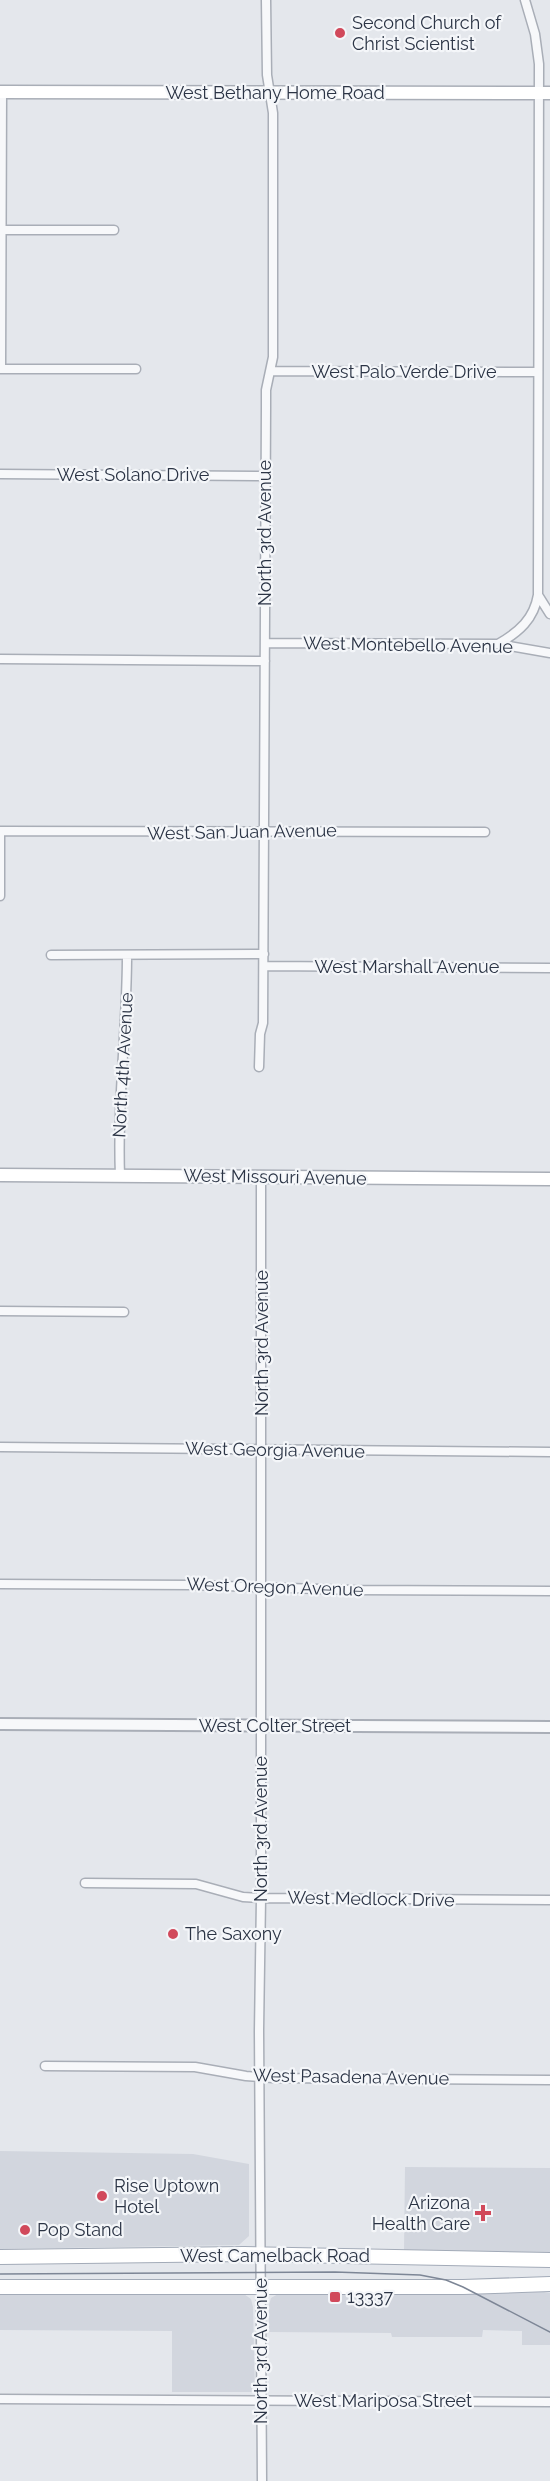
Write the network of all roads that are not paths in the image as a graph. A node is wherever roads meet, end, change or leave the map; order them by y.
1 (267, 0) edge
2 (525, 0) edge
3 (1, 92) edge
4 (271, 93) junction
5 (544, 93) edge
6 (1, 230) edge
7 (114, 230) dead end
8 (1, 369) edge
9 (136, 369) dead end
10 (271, 371) junction
11 (537, 372) junction
12 (0, 474) edge
13 (265, 476) junction
14 (538, 595) junction
15 (550, 614) edge
16 (265, 643) junction
17 (498, 644) junction
18 (550, 653) edge
19 (0, 659) edge
20 (264, 661) junction
21 (0, 831) edge
22 (264, 832) junction
23 (485, 832) dead end
24 (0, 897) edge
25 (264, 954) junction
26 (51, 955) dead end
27 (127, 955) junction
28 (264, 966) junction
29 (550, 968) edge
30 (259, 1067) dead end
31 (0, 1174) edge
32 (120, 1175) junction
33 (261, 1177) junction
34 (550, 1179) edge
35 (0, 1311) edge
36 (124, 1312) dead end
37 (0, 1447) edge
38 (262, 1450) junction
39 (550, 1452) edge
40 (0, 1584) edge
41 (261, 1587) junction
42 (550, 1591) edge
43 (0, 1724) edge
44 (261, 1726) junction
45 (550, 1727) edge
46 (85, 1883) dead end
47 (261, 1898) junction
48 (550, 1900) edge
49 (45, 2066) dead end
50 (259, 2077) junction
51 (550, 2080) edge
52 (260, 2254) junction
53 (0, 2257) edge
54 (550, 2260) edge
55 (549, 2284) edge
56 (261, 2286) junction
57 (0, 2287) edge
58 (0, 2398) edge
59 (261, 2400) junction
60 (550, 2402) edge
61 (262, 2481) edge

1 - 4 street, North 3rd Avenue
2 - 5 street
3 - 4 main road, West Bethany Home Road
3 - 6 street
4 - 5 main road, West Bethany Home Road
4 - 10 street, North 3rd Avenue
5 - 11 street
6 - 7 street
6 - 8 street
8 - 9 street
10 - 11 street, West Palo Verde Drive
10 - 13 street, North 3rd Avenue
11 - 14 street
12 - 13 street, West Solano Drive
13 - 16 street, North 3rd Avenue
14 - 15 street
14 - 17 street
16 - 17 street, West Montebello Avenue
16 - 20 street, North 3rd Avenue
17 - 18 street, West Montebello Avenue
19 - 20 street
20 - 22 street, North 3rd Avenue
21 - 22 street, West San Juan Avenue
21 - 24 street
22 - 23 street, West San Juan Avenue
22 - 25 street, North 3rd Avenue
25 - 27 street
25 - 28 street, North 3rd Avenue
26 - 27 street
27 - 32 street, North 4th Avenue
28 - 29 street, West Marshall Avenue
28 - 30 street, North 3rd Avenue
31 - 32 main road, West Missouri Avenue
32 - 33 main road, West Missouri Avenue
33 - 34 main road, West Missouri Avenue
33 - 38 street, North 3rd Avenue
35 - 36 street
37 - 38 street, West Georgia Avenue
38 - 39 street, West Georgia Avenue
38 - 41 street, North 3rd Avenue
40 - 41 street, West Oregon Avenue
41 - 42 street, West Oregon Avenue
41 - 44 street, North 3rd Avenue
43 - 44 street, West Colter Street
44 - 45 street, West Colter Street
44 - 47 street, North 3rd Avenue
46 - 47 street, West Medlock Drive
47 - 48 street, West Medlock Drive
47 - 50 street, North 3rd Avenue
49 - 50 street, West Pasadena Avenue
50 - 51 street, West Pasadena Avenue
50 - 52 street, North 3rd Avenue
52 - 53 main road, West Camelback Road
52 - 54 main road, West Camelback Road
52 - 56 street, North 3rd Avenue
55 - 56 main road, West Camelback Road
56 - 57 main road, West Camelback Road
56 - 59 street, North 3rd Avenue
58 - 59 street, West Mariposa Street
59 - 60 street, West Mariposa Street
59 - 61 street, North 3rd Avenue

